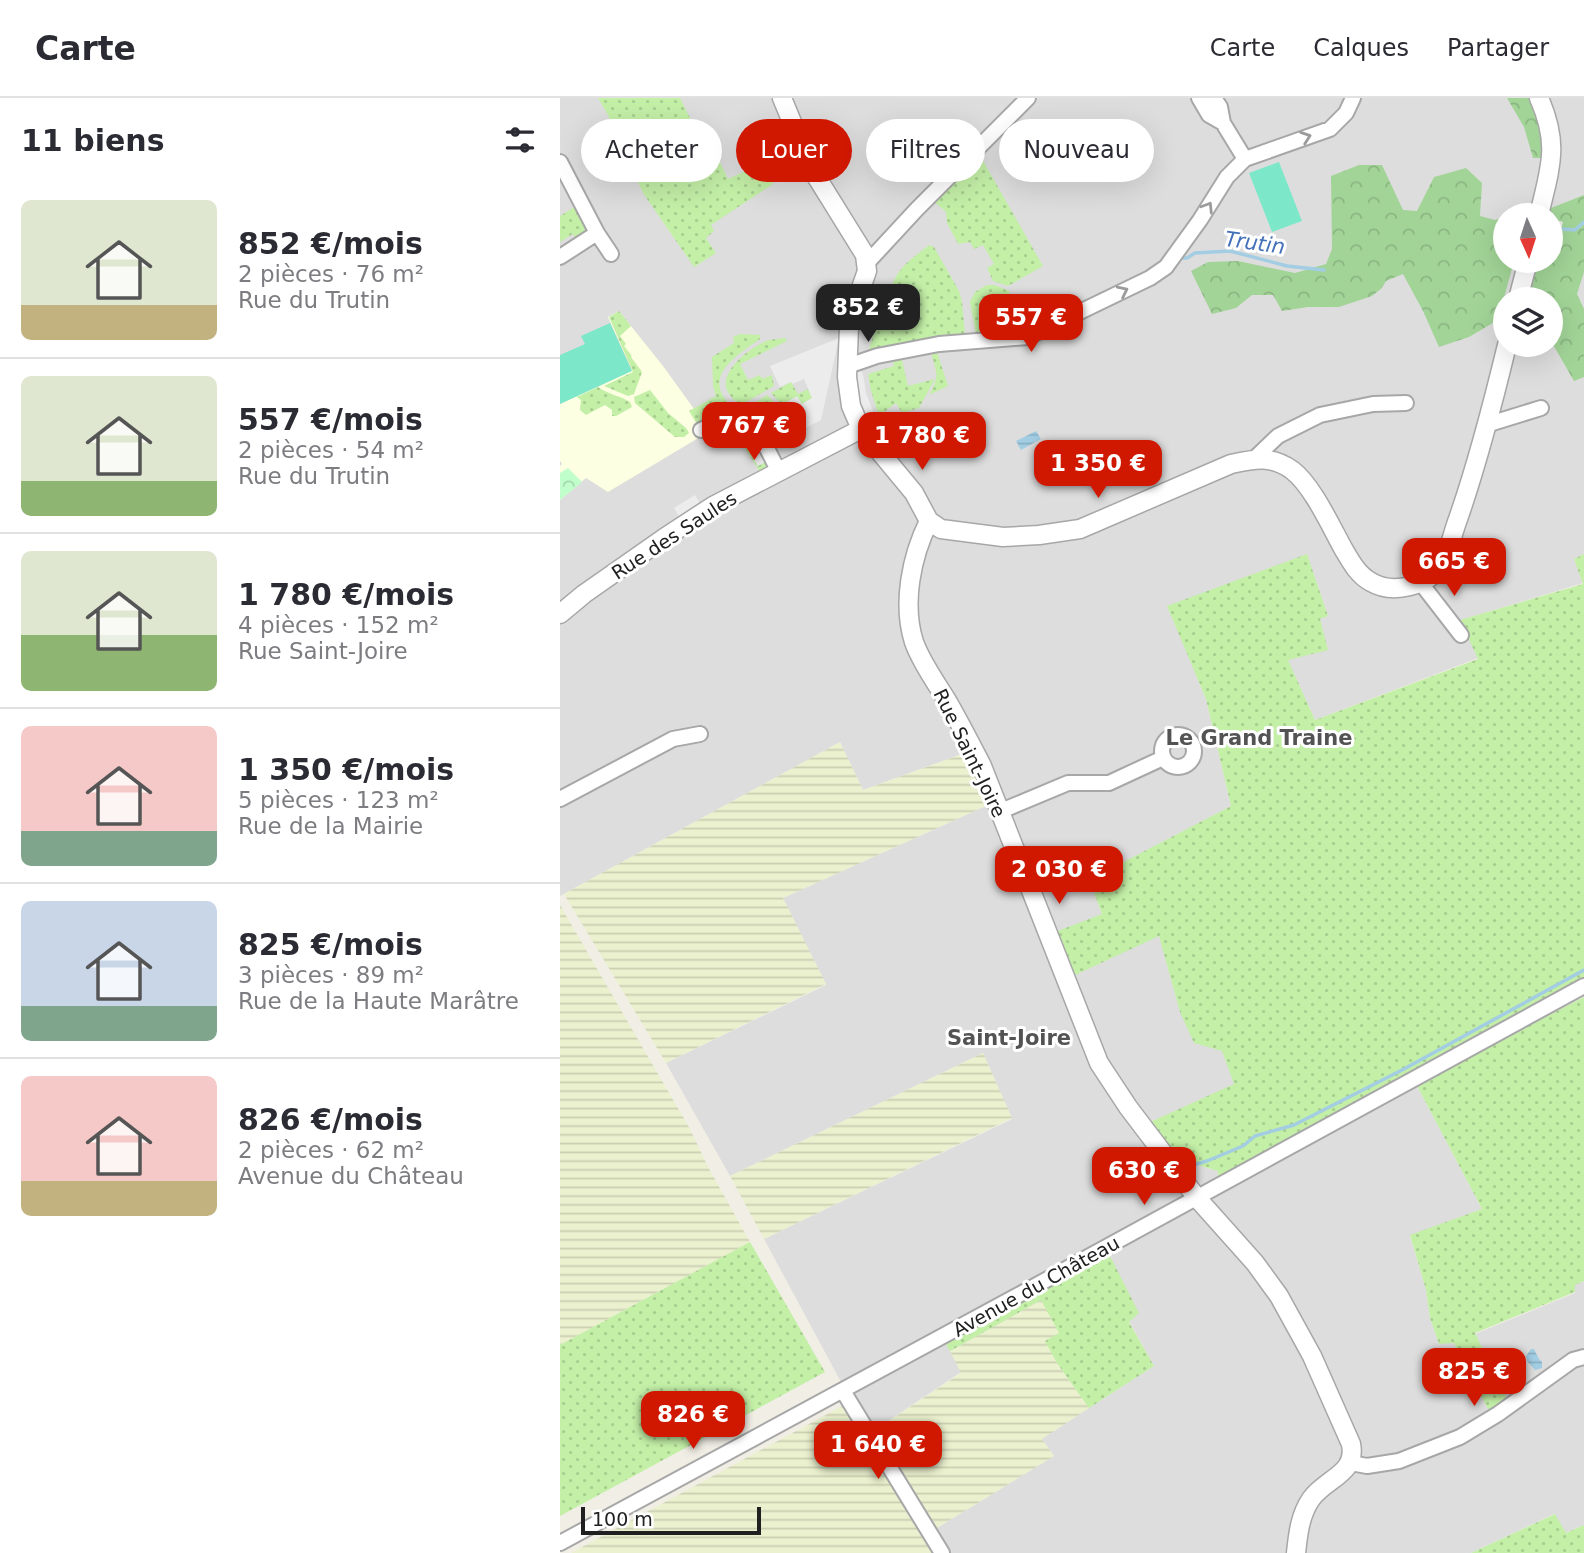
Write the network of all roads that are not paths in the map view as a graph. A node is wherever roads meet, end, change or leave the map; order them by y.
1 (782, 98) edge
2 (1028, 98) edge
3 (1199, 98) edge
4 (1214, 98) edge
5 (1353, 98) edge
6 (1539, 98) edge
7 (1223, 123) junction
8 (1245, 159) junction
9 (560, 162) edge
10 (1542, 203) edge
11 (597, 233) junction
12 (611, 254) dead end
13 (560, 257) edge
14 (867, 263) junction
15 (1504, 357) edge
16 (848, 366) junction
17 (1406, 404) dead end
18 (1541, 408) dead end
19 (1486, 425) junction
20 (861, 429) junction
21 (701, 430) dead end
22 (1255, 458) junction
23 (779, 472) junction
24 (929, 521) junction
25 (1420, 582) junction
26 (560, 614) edge
27 (1461, 635) dead end
28 (700, 734) dead end
29 (1163, 758) dead end
30 (560, 799) edge
31 (1001, 811) junction
32 (1584, 986) edge
33 (1197, 1198) junction
34 (1584, 1357) edge
35 (843, 1391) junction
36 (1351, 1463) junction
37 (560, 1543) edge
38 (942, 1553) edge
39 (1296, 1553) edge

1 - 14 street
2 - 14 street
3 - 7 street
4 - 7 street
8 -> 5 street
6 - 10 street
7 - 8 street
16 -> 8 street
9 - 11 street
11 - 12 street
11 - 13 street
14 - 16 street
15 - 19 street
16 - 20 street
17 - 22 street
18 - 19 street
19 - 25 street
20 - 23 street, Rue des Saules
20 - 24 street
21 - 23 street
22 - 24 street
22 - 25 street
23 - 26 street, Rue des Saules
24 - 31 street, Rue Saint-Joire
25 - 27 street
28 - 30 street
29 - 31 street
31 - 33 street, Rue Saint-Joire
32 - 33 street, Avenue du Château
33 - 35 street, Avenue du Château
33 - 36 street, Rue Saint-Joire
34 - 36 street
35 - 37 street, Avenue du Château
35 - 38 street
36 - 39 street

